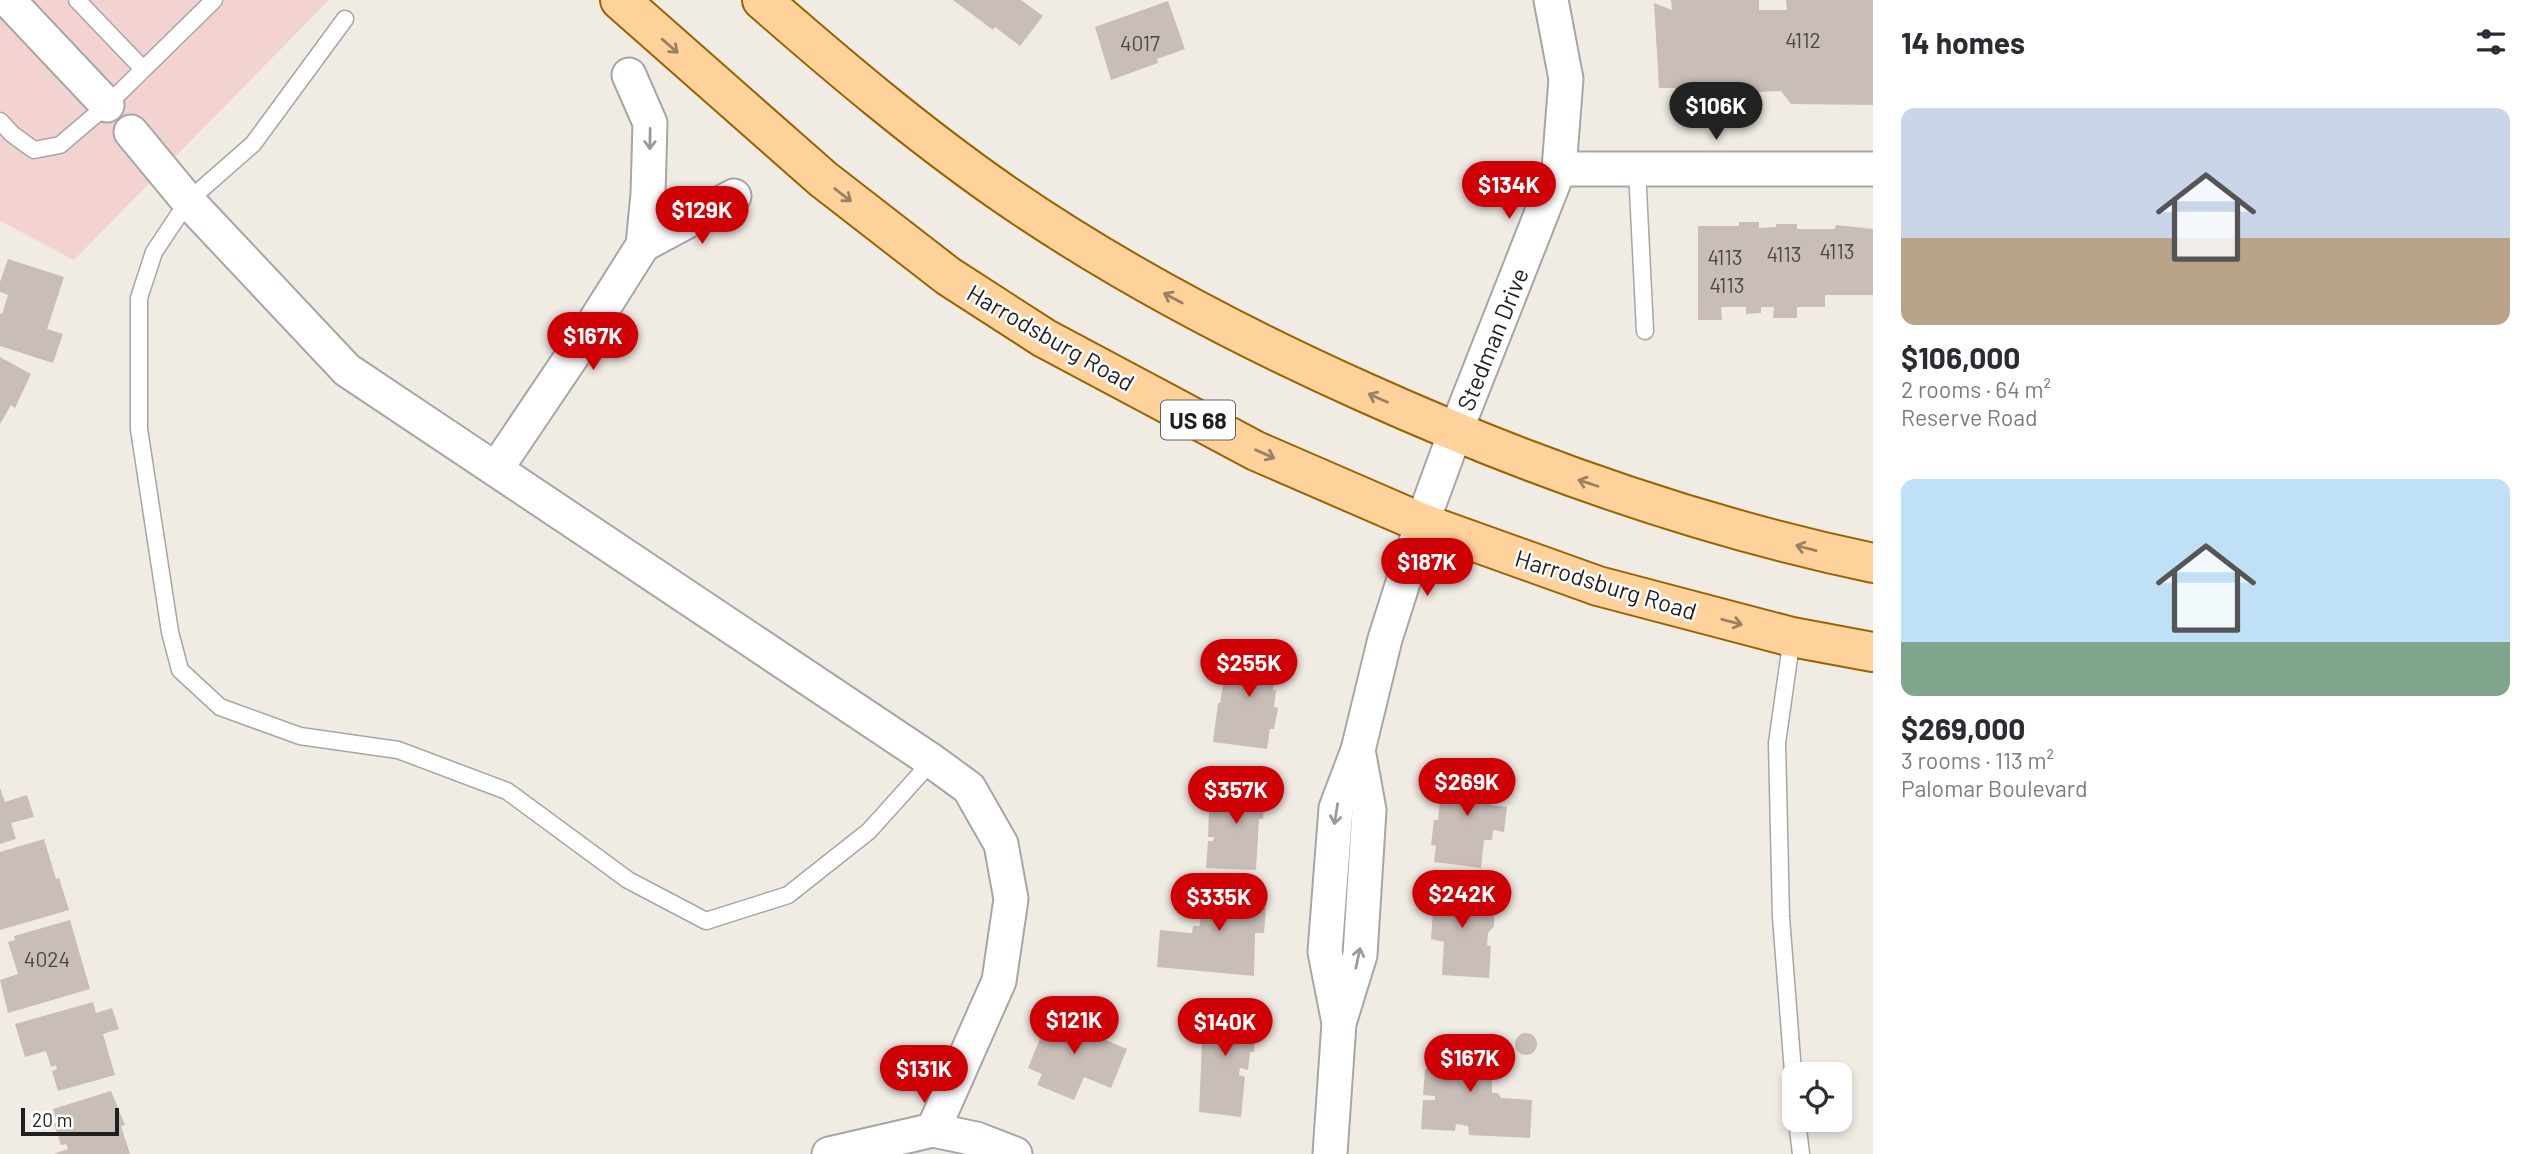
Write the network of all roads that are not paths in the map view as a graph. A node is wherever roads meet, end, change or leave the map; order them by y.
1 (8, 0) edge
2 (77, 0) edge
3 (214, 0) edge
4 (620, 0) edge
5 (762, 0) edge
6 (1551, 0) edge
7 (345, 19) dead end
8 (144, 69) junction
9 (629, 75) dead end
10 (107, 105) junction
11 (0, 121) edge
12 (131, 131) dead end
13 (1559, 169) junction
14 (1637, 169) junction
15 (1873, 169) edge
16 (734, 196) dead end
17 (188, 201) junction
18 (643, 245) junction
19 (1645, 331) dead end
20 (1455, 433) junction
21 (496, 469) junction
22 (1422, 523) junction
23 (1873, 563) edge
24 (1792, 638) junction
25 (1873, 652) edge
26 (932, 761) junction
27 (1792, 1062) edge
28 (933, 1130) junction
29 (1798, 1132) edge
30 (829, 1154) edge
31 (1015, 1154) edge
32 (1330, 1154) edge
33 (1801, 1154) edge

1 - 10 street
2 - 8 lane
3 - 8 lane
4 -> 22 main road, Harrodsburg Road / US 68
20 -> 5 main road
6 - 13 street, Stedman Drive
7 - 17 lane
8 - 10 lane
9 -> 18 street
10 - 11 lane
12 - 17 street
13 - 14 street
13 - 20 street, Stedman Drive
14 - 15 street
14 - 19 lane
16 - 18 street
17 - 21 street
17 - 26 lane
18 - 21 street
20 - 22 street, Stedman Drive
23 -> 20 main road
21 - 26 street
22 -> 24 main road, Harrodsburg Road / US 68
22 - 32 street, Stedman Drive
24 - 25 main road, Harrodsburg Road / US 68
24 - 27 lane
26 - 28 street
28 - 30 street
28 - 31 street
29 - 33 lane

